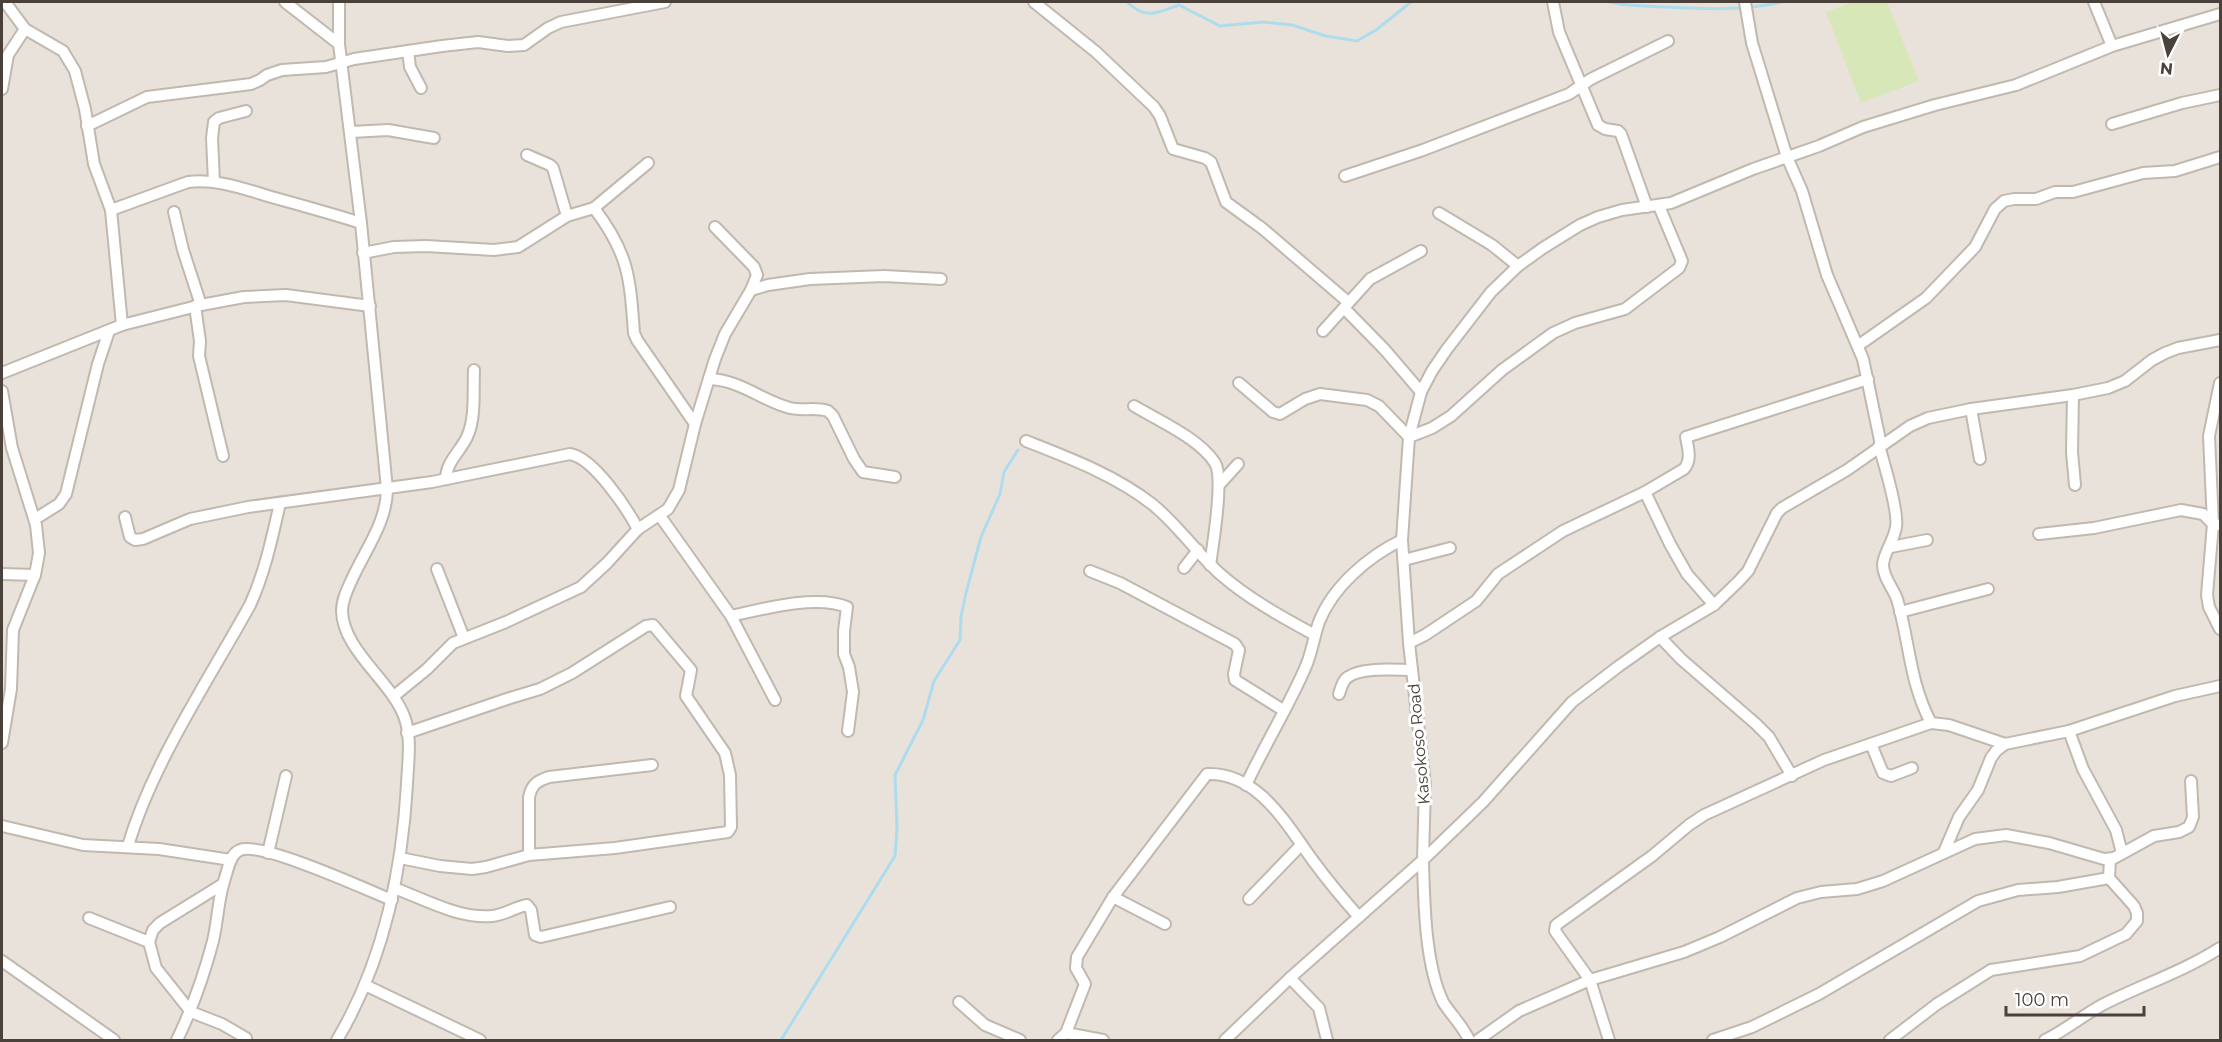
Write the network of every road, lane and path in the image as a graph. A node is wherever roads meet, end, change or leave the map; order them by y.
1 (5, 2) edge
2 (285, 2) edge
3 (339, 2) edge
4 (665, 2) edge
5 (1034, 2) edge
6 (1553, 2) edge
7 (1745, 2) edge
8 (2094, 2) edge
9 (2220, 14) edge
10 (25, 29) junction
11 (1668, 41) dead end
12 (339, 44) junction
13 (2112, 46) junction
14 (408, 51) junction
15 (342, 63) junction
16 (1581, 86) junction
17 (422, 88) dead end
18 (2, 89) edge
19 (2220, 95) edge
20 (246, 111) dead end
21 (2112, 124) dead end
22 (87, 126) junction
23 (351, 132) junction
24 (435, 138) dead end
25 (527, 155) dead end
26 (1787, 157) junction
27 (2220, 157) edge
28 (648, 163) dead end
29 (1345, 176) dead end
30 (214, 182) junction
31 (1659, 206) junction
32 (1647, 207) junction
33 (594, 208) junction
34 (111, 210) junction
35 (174, 212) dead end
36 (1439, 213) dead end
37 (567, 216) junction
38 (361, 223) junction
39 (715, 227) dead end
40 (1421, 251) dead end
41 (363, 253) junction
42 (1518, 266) junction
43 (941, 279) dead end
44 (751, 290) junction
45 (198, 305) junction
46 (1346, 305) junction
47 (370, 306) junction
48 (122, 325) junction
49 (109, 331) junction
50 (1323, 331) dead end
51 (2220, 340) edge
52 (1859, 345) junction
53 (474, 370) dead end
54 (2, 373) edge
55 (1869, 379) junction
56 (709, 380) junction
57 (1239, 383) dead end
58 (2220, 383) edge
59 (2, 391) edge
60 (1421, 392) junction
61 (2073, 395) junction
62 (1134, 406) dead end
63 (1971, 409) junction
64 (3, 421) edge
65 (695, 424) junction
66 (1409, 437) junction
67 (1026, 441) dead end
68 (1880, 446) junction
69 (222, 456) dead end
70 (1980, 459) dead end
71 (1238, 464) dead end
72 (895, 477) dead end
73 (446, 479) junction
74 (1219, 485) junction
75 (2075, 485) dead end
76 (387, 489) junction
77 (1645, 492) junction
78 (280, 503) junction
79 (660, 516) junction
80 (125, 517) dead end
81 (35, 519) junction
82 (2217, 524) edge
83 (638, 529) junction
84 (2039, 534) dead end
85 (1402, 540) junction
86 (1927, 540) dead end
87 (1891, 547) junction
88 (1450, 548) dead end
89 (1198, 550) junction
90 (1404, 560) junction
91 (1210, 565) junction
92 (1184, 568) dead end
93 (438, 569) dead end
94 (1090, 571) dead end
95 (2, 574) edge
96 (35, 575) junction
97 (1988, 589) dead end
98 (1714, 605) junction
99 (1900, 612) junction
100 (731, 616) junction
101 (2220, 629) edge
102 (1315, 635) junction
103 (1660, 637) junction
104 (464, 638) junction
105 (1409, 643) junction
106 (1412, 670) junction
107 (2220, 686) edge
108 (6, 691) edge
109 (1339, 694) dead end
110 (394, 696) junction
111 (775, 700) dead end
112 (1283, 710) junction
113 (1930, 723) junction
114 (848, 731) dead end
115 (2068, 731) junction
116 (407, 733) junction
117 (2, 743) edge
118 (1871, 744) junction
119 (2005, 744) junction
120 (652, 765) dead end
121 (1912, 768) dead end
122 (286, 776) dead end
123 (1792, 776) junction
124 (2191, 781) dead end
125 (1246, 784) junction
126 (2, 826) edge
127 (1301, 845) junction
128 (128, 846) junction
129 (1944, 852) junction
130 (268, 853) junction
131 (2122, 853) junction
132 (529, 855) junction
133 (400, 858) junction
134 (231, 860) junction
135 (1423, 860) junction
136 (2110, 860) junction
137 (2109, 878) junction
138 (223, 884) junction
139 (394, 888) junction
140 (1113, 897) junction
141 (1249, 899) dead end
142 (392, 900) junction
143 (670, 907) dead end
144 (1359, 916) junction
145 (89, 918) dead end
146 (1165, 924) dead end
147 (148, 942) junction
148 (2220, 948) edge
149 (2, 961) edge
150 (1290, 978) junction
151 (1590, 980) junction
152 (365, 985) junction
153 (959, 1002) dead end
154 (191, 1012) junction
155 (1062, 1037) edge
156 (246, 1038) dead end
157 (114, 1041) edge
158 (177, 1041) edge
159 (337, 1041) edge
160 (480, 1041) edge
161 (1020, 1041) edge
162 (1103, 1041) edge
163 (1225, 1041) edge
164 (1327, 1041) edge
165 (1469, 1041) edge
166 (1478, 1041) edge
167 (1610, 1041) edge
168 (1713, 1041) edge
169 (1890, 1041) edge
170 (2045, 1041) edge

1 - 10 street
2 - 12 street
3 - 12 street
4 - 14 street
5 - 46 street
6 - 16 street
7 - 26 street
8 - 13 street
9 - 13 street, Kasokoso Road
10 - 18 street
10 - 22 street
11 - 16 street
12 - 15 street
13 - 26 street, Kasokoso Road
14 - 15 street
14 - 17 street
15 - 22 street
15 - 23 street
16 - 29 street
16 - 32 street
19 - 21 street
20 - 30 street
22 - 34 street
23 - 24 street
23 - 38 street
25 - 37 street
26 - 31 street, Kasokoso Road
26 - 52 street
27 - 52 street
28 - 33 street
30 - 34 street
30 - 38 street
31 - 32 street, Kasokoso Road
31 - 66 street
32 - 42 street, Kasokoso Road
33 - 37 street
33 - 65 street
34 - 48 street
35 - 45 street
36 - 42 street
37 - 41 street
38 - 41 street
39 - 44 street
40 - 46 street
41 - 47 street
42 - 60 street, Kasokoso Road
43 - 44 street
44 - 56 street
45 - 47 street
45 - 48 street
45 - 69 street
46 - 50 street
46 - 60 street
47 - 76 street
48 - 49 street
49 - 54 street
49 - 81 street
51 - 61 street
52 - 55 street
53 - 73 street
55 - 68 street
55 - 77 street
56 - 65 street
56 - 72 street
57 - 66 street
58 - 82 street
59 - 64 street
60 - 66 street, Kasokoso Road
61 - 63 street
61 - 75 street
62 - 74 street
63 - 68 street
63 - 70 street
64 - 81 street
65 - 79 street
66 - 85 street, Kasokoso Road
67 - 89 street
68 - 87 street
68 - 98 street
71 - 74 street
73 - 76 street
73 - 83 street
74 - 91 street
76 - 78 street
76 - 110 street
77 - 98 street
77 - 105 street
78 - 80 street
78 - 128 street
79 - 83 street
79 - 100 street
81 - 96 street
82 - 84 street
82 - 101 street
83 - 104 street
85 - 90 street, Kasokoso Road
85 - 102 street
86 - 87 street
87 - 99 street
88 - 90 street
89 - 91 street
89 - 92 street
90 - 105 street, Kasokoso Road
91 - 102 street
93 - 104 street
94 - 112 street
95 - 96 street
96 - 108 street
97 - 99 street
98 - 103 street
99 - 113 street
100 - 111 street
100 - 114 street
102 - 112 street
103 - 123 street
103 - 135 street
104 - 110 street
105 - 106 street, Kasokoso Road
106 - 109 street
106 - 135 street, Kasokoso Road
107 - 115 street
108 - 117 street
110 - 116 street
112 - 125 street
113 - 118 street
113 - 119 street
115 - 119 street
115 - 131 street
116 - 132 street
116 - 133 street
118 - 121 street
118 - 123 street
119 - 129 street
120 - 132 street
122 - 130 street
123 - 151 street
124 - 131 street
125 - 127 street
125 - 140 street
126 - 128 street
127 - 141 street
127 - 144 street
128 - 134 street
129 - 136 street
129 - 151 street
130 - 134 street
130 - 142 street
131 - 136 street
132 - 133 street
133 - 139 street
134 - 138 street
135 - 144 street
135 - 165 street, Kasokoso Road
136 - 137 street
137 - 168 street
137 - 169 street
138 - 147 street
138 - 154 street
139 - 142 street
139 - 143 street
140 - 146 street
140 - 155 street
142 - 152 street
144 - 150 street
145 - 147 street
147 - 154 street
148 - 170 street
149 - 157 street
150 - 163 street
150 - 164 street
151 - 166 street
151 - 167 street
152 - 159 street
152 - 160 street
153 - 161 street
154 - 156 street
154 - 158 street
155 - 162 street

